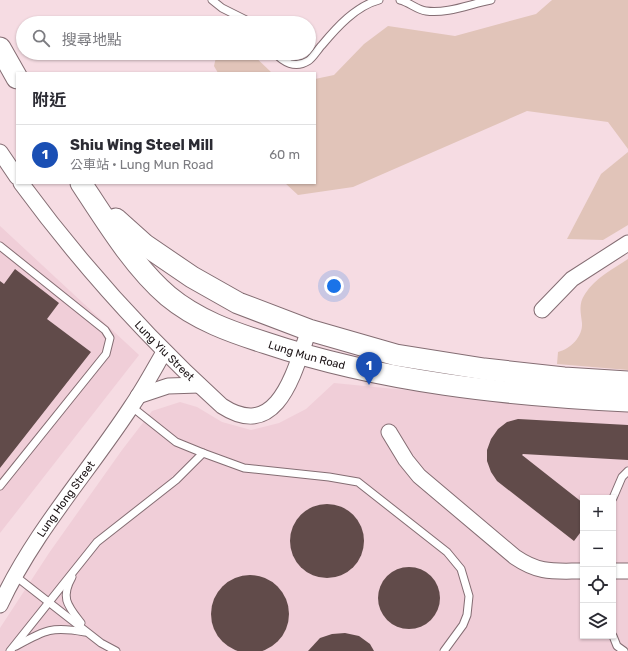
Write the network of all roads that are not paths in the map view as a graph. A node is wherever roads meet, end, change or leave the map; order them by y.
1 (212, 0) edge
2 (379, 0) edge
3 (400, 0) edge
4 (491, 0) edge
5 (238, 16) edge
6 (0, 48) edge
7 (316, 52) edge
8 (281, 60) edge
9 (309, 60) edge
10 (16, 76) edge
11 (0, 152) edge
12 (16, 176) edge
13 (22, 184) edge
14 (86, 190) edge
15 (628, 243) edge
16 (0, 246) edge
17 (542, 310) dead end
18 (309, 330) junction
19 (164, 352) junction
20 (300, 355) junction
21 (628, 382) edge
22 (200, 385) junction
23 (135, 401) junction
24 (628, 401) edge
25 (389, 432) dead end
26 (202, 453) junction
27 (628, 471) edge
28 (0, 486) edge
29 (614, 495) edge
30 (81, 561) junction
31 (580, 571) edge
32 (616, 571) edge
33 (628, 571) edge
34 (14, 575) junction
35 (50, 602) junction
36 (0, 605) edge
37 (87, 632) junction
38 (614, 639) edge
39 (11, 649) edge
40 (116, 651) edge
41 (444, 651) edge
42 (624, 651) edge

1 - 5 lane
2 - 7 lane
3 - 4 lane
6 - 10 street
8 - 9 lane
11 - 12 street
13 - 19 street, Lung Yiu Street
14 - 18 street, Lung Mun Road
14 - 20 street, Lung Mun Road
15 - 17 street
16 - 28 lane
18 - 20 street, Lung Yiu Street
18 - 21 street, Lung Mun Road
19 - 22 street, Lung Yiu Street
19 - 23 street, Lung Hong Street
20 - 22 street, Lung Yiu Street
20 - 24 street, Lung Mun Road
22 - 23 street
23 - 26 lane
23 - 34 street, Lung Hong Street
25 - 31 street
26 - 30 lane
26 - 41 lane
27 - 29 lane
30 - 35 lane
30 - 37 lane
32 - 33 street
34 - 35 lane
34 - 36 street, Lung Hong Street
35 - 37 lane
35 - 39 lane
37 - 39 lane
37 - 40 lane
38 - 42 lane

